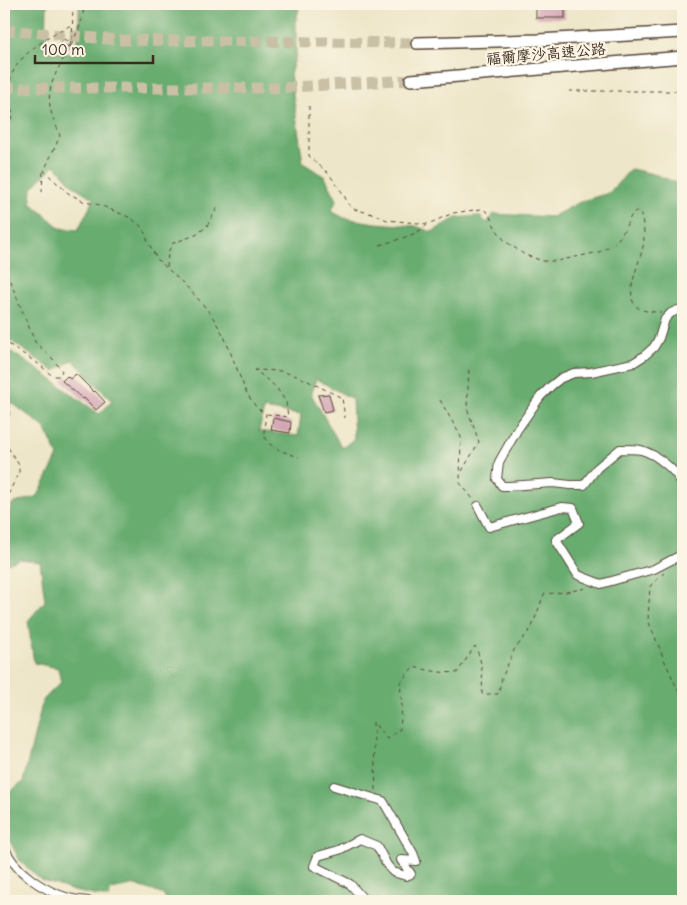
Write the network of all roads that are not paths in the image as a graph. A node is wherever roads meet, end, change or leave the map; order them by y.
1 (683, 32) edge
2 (416, 43) tunnel mouth
3 (683, 57) edge
4 (411, 80) tunnel mouth
5 (683, 311) edge
6 (4, 397) edge
7 (4, 416) edge
8 (683, 487) edge
9 (478, 506) road end
10 (683, 554) edge
11 (334, 786) dead end
12 (4, 846) edge
13 (88, 901) edge
14 (366, 901) edge

1 - 2 highway, 福爾摩沙高速公路
3 - 4 highway, 福爾摩沙高速公路
5 - 8 street
6 - 7 street
9 - 10 street
11 - 14 street
12 - 13 street

